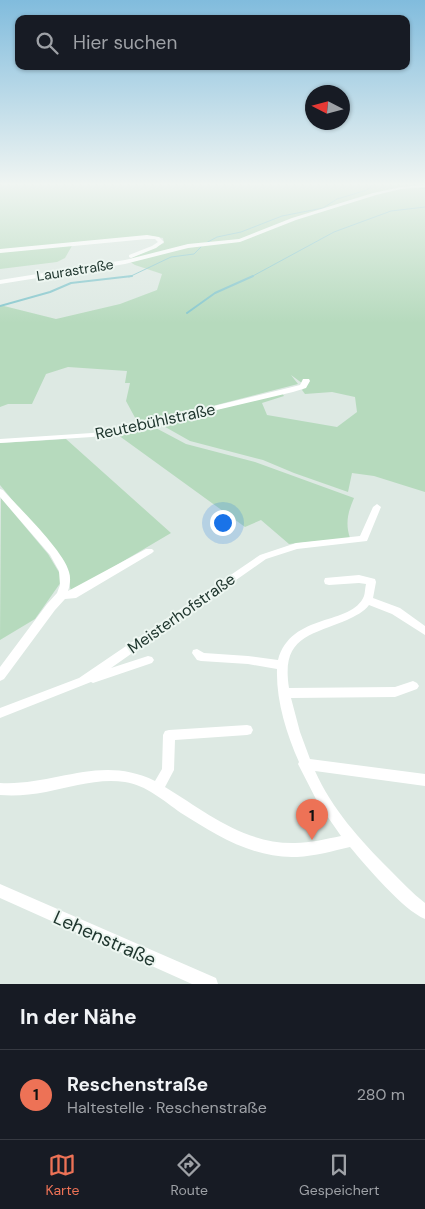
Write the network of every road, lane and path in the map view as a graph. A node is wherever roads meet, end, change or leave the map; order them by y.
1 (263, 231) edge
2 (0, 250) edge
3 (121, 262) junction
4 (0, 282) edge
5 (306, 381) dead end
6 (0, 441) edge
7 (0, 492) edge
8 (377, 507) dead end
9 (149, 551) dead end
10 (329, 581) dead end
11 (62, 595) junction
12 (368, 600) junction
13 (425, 631) edge
14 (197, 653) dead end
15 (148, 660) dead end
16 (282, 665) junction
17 (0, 676) edge
18 (83, 681) junction
19 (412, 686) dead end
20 (284, 694) junction
21 (0, 713) edge
22 (247, 730) dead end
23 (304, 764) junction
24 (425, 780) edge
25 (0, 789) edge
26 (157, 789) junction
27 (352, 840) junction
28 (0, 891) edge
29 (425, 912) edge
30 (210, 984) edge

1 - 3 street, Laurastraße
2 - 3 street
3 - 4 street, Laurastraße
5 - 6 street, Reutebühlstraße
7 - 11 street
8 - 18 street, Meisterhofstraße
9 - 11 street
10 - 12 street
11 - 17 street
12 - 13 street
12 - 16 street
14 - 16 street
15 - 18 street, Meisterhofstraße
16 - 20 street
18 - 21 street, Meisterhofstraße
19 - 20 street
20 - 23 street
22 - 26 street
23 - 24 street
23 - 27 street
25 - 26 street
26 - 27 street
27 - 29 street
28 - 30 street, Lehenstraße

